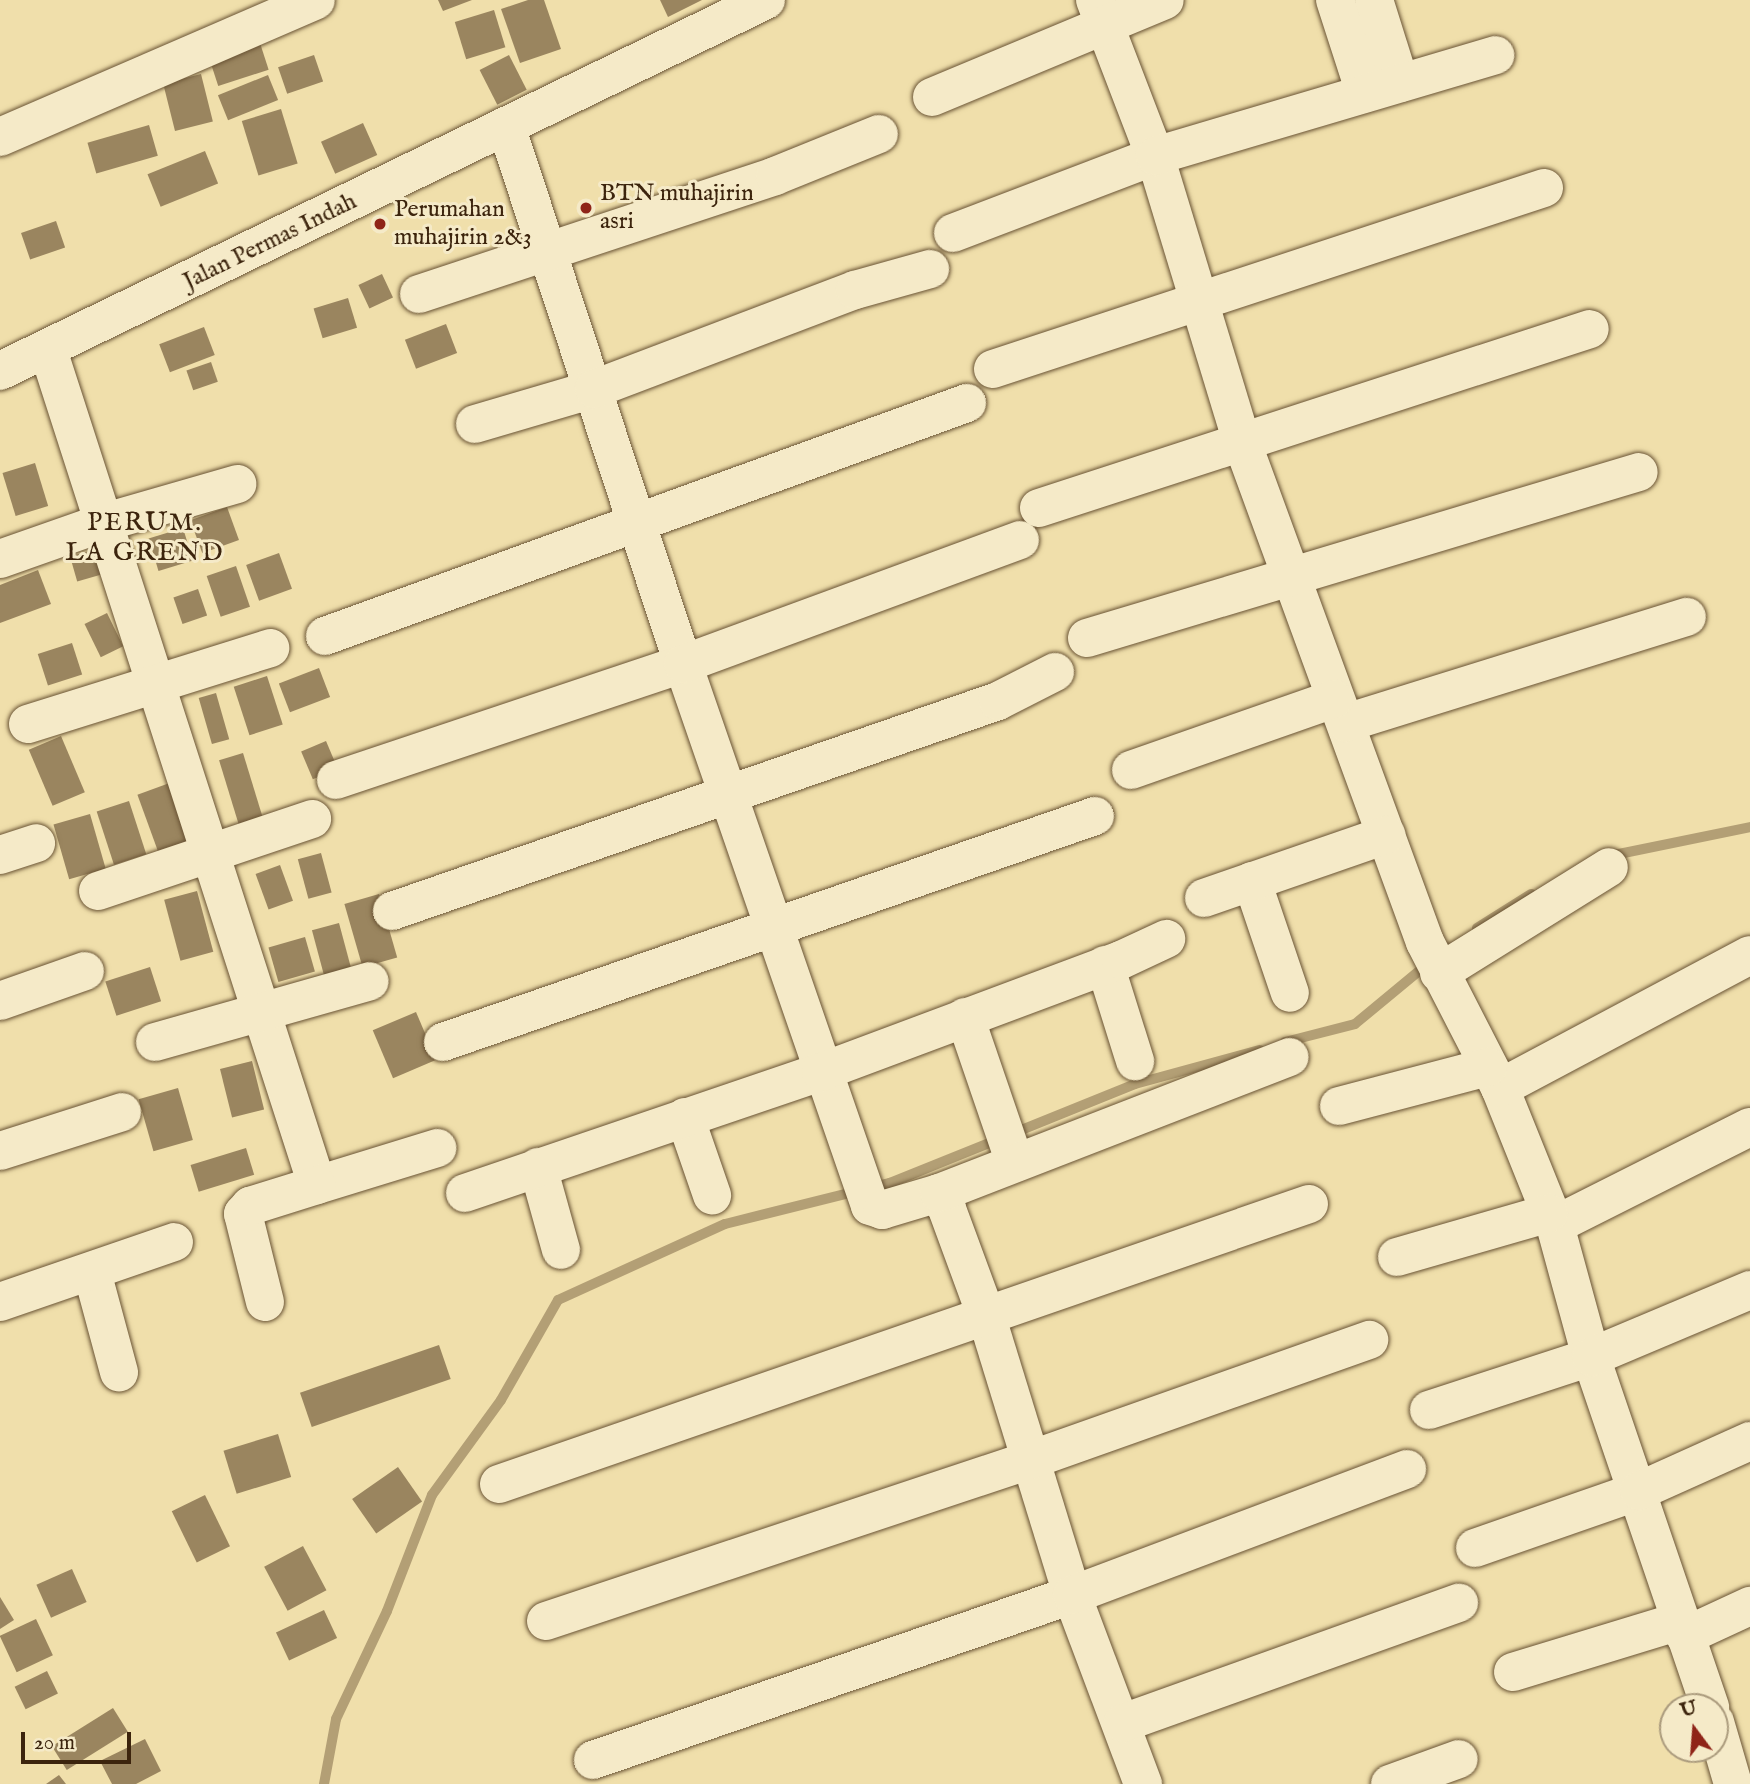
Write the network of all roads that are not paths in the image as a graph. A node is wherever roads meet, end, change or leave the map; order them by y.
1 (316, 0) edge
2 (766, 0) edge
3 (1165, 0) edge
4 (1335, 0) edge
5 (1374, 0) edge
6 (1100, 13) edge
7 (1495, 55) dead end
8 (1383, 88) junction
9 (932, 97) dead end
10 (506, 126) junction
11 (879, 134) dead end
12 (0, 137) edge
13 (1155, 156) junction
14 (1544, 188) dead end
15 (953, 233) dead end
16 (548, 253) junction
17 (930, 269) dead end
18 (419, 294) dead end
19 (1200, 304) junction
20 (1590, 329) dead end
21 (48, 350) junction
22 (992, 369) dead end
23 (0, 371) edge
24 (594, 389) junction
25 (967, 403) dead end
26 (475, 424) dead end
27 (1242, 442) junction
28 (1639, 472) dead end
29 (237, 484) dead end
30 (1039, 508) dead end
31 (102, 523) junction
32 (638, 524) junction
33 (1020, 540) dead end
34 (0, 559) edge
35 (1293, 576) junction
36 (1687, 617) dead end
37 (325, 636) dead end
38 (1087, 638) dead end
39 (270, 648) dead end
40 (683, 664) junction
41 (1055, 673) dead end
42 (156, 682) junction
43 (1340, 711) junction
44 (28, 724) dead end
45 (1131, 770) dead end
46 (336, 780) dead end
47 (729, 797) junction
48 (1095, 817) dead end
49 (312, 819) dead end
50 (1386, 835) junction
51 (36, 843) dead end
52 (0, 855) edge
53 (209, 855) junction
54 (1609, 867) dead end
55 (1252, 881) junction
56 (98, 891) dead end
57 (1204, 898) dead end
58 (392, 911) dead end
59 (774, 929) junction
60 (1166, 939) dead end
61 (1750, 955) edge
62 (1432, 958) junction
63 (1105, 965) junction
64 (85, 971) dead end
65 (370, 981) dead end
66 (1290, 993) dead end
67 (0, 1001) edge
68 (262, 1014) junction
69 (965, 1017) junction
70 (155, 1042) dead end
71 (443, 1042) dead end
72 (1290, 1057) dead end
73 (1135, 1061) dead end
74 (821, 1072) junction
75 (1494, 1077) junction
76 (1339, 1106) dead end
77 (122, 1112) dead end
78 (685, 1117) junction
79 (1750, 1128) edge
80 (437, 1148) dead end
81 (0, 1151) edge
82 (1013, 1156) junction
83 (538, 1167) junction
84 (317, 1185) junction
85 (465, 1193) dead end
86 (939, 1193) junction
87 (712, 1195) dead end
88 (1309, 1204) dead end
89 (1552, 1219) junction
90 (174, 1242) dead end
91 (561, 1250) dead end
92 (1397, 1257) dead end
93 (92, 1272) junction
94 (1750, 1290) edge
95 (0, 1302) edge
96 (265, 1302) dead end
97 (987, 1318) junction
98 (1369, 1340) dead end
99 (1591, 1357) junction
100 (119, 1373) dead end
101 (1429, 1410) dead end
102 (1750, 1441) edge
103 (1030, 1460) junction
104 (1407, 1469) dead end
105 (499, 1485) dead end
106 (1639, 1491) junction
107 (1475, 1548) dead end
108 (1072, 1595) junction
109 (1459, 1603) dead end
110 (1750, 1606) edge
111 (546, 1621) dead end
112 (1683, 1628) junction
113 (1513, 1672) dead end
114 (1705, 1693) edge
115 (1123, 1723) junction
116 (1459, 1759) dead end
117 (593, 1760) dead end
118 (1143, 1784) edge
119 (1390, 1784) edge

1 - 12 street
2 - 10 street, Jalan Permas Indah
3 - 6 street
4 - 8 street
5 - 8 street
6 - 9 street
6 - 13 street
7 - 8 street
8 - 13 street
10 - 16 street
10 - 21 street, Jalan Permas Indah
11 - 16 street
13 - 15 street
13 - 19 street
14 - 19 street
16 - 18 street
16 - 24 street
17 - 24 street
19 - 22 street
19 - 27 street
20 - 27 street
21 - 23 street, Jalan Permas Indah
21 - 31 street
24 - 26 street
24 - 32 street
25 - 32 street
27 - 30 street
27 - 35 street
28 - 35 street
29 - 31 street
31 - 34 street
31 - 42 street
32 - 37 street
32 - 40 street
33 - 40 street
35 - 38 street
35 - 43 street
36 - 43 street
39 - 42 street
40 - 46 street
40 - 47 street
41 - 47 street
42 - 44 street
42 - 53 street
43 - 45 street
43 - 50 street
47 - 58 street
47 - 59 street
48 - 59 street
49 - 53 street
50 - 55 street
50 - 62 street
51 - 52 street
53 - 56 street
53 - 68 street
54 - 62 street
55 - 57 street
55 - 66 street
59 - 71 street
59 - 74 street
60 - 63 street
61 - 75 street
62 - 75 street
63 - 69 street
63 - 73 street
64 - 67 street
65 - 68 street
68 - 70 street
68 - 84 street
69 - 74 street
69 - 82 street
72 - 82 street
74 - 78 street
74 - 86 street
75 - 76 street
75 - 89 street
77 - 81 street
78 - 83 street
78 - 87 street
79 - 89 street
80 - 84 street
82 - 86 street
83 - 85 street
83 - 91 street
84 - 96 street
86 - 97 street
88 - 97 street
89 - 92 street
89 - 99 street
90 - 93 street
93 - 95 street
93 - 100 street
94 - 99 street
97 - 103 street
97 - 105 street
98 - 103 street
99 - 101 street
99 - 106 street
102 - 106 street
103 - 108 street
103 - 111 street
104 - 108 street
106 - 107 street
106 - 112 street
108 - 115 street
108 - 117 street
109 - 115 street
110 - 112 street
112 - 113 street
112 - 114 street
115 - 118 street
116 - 119 street

